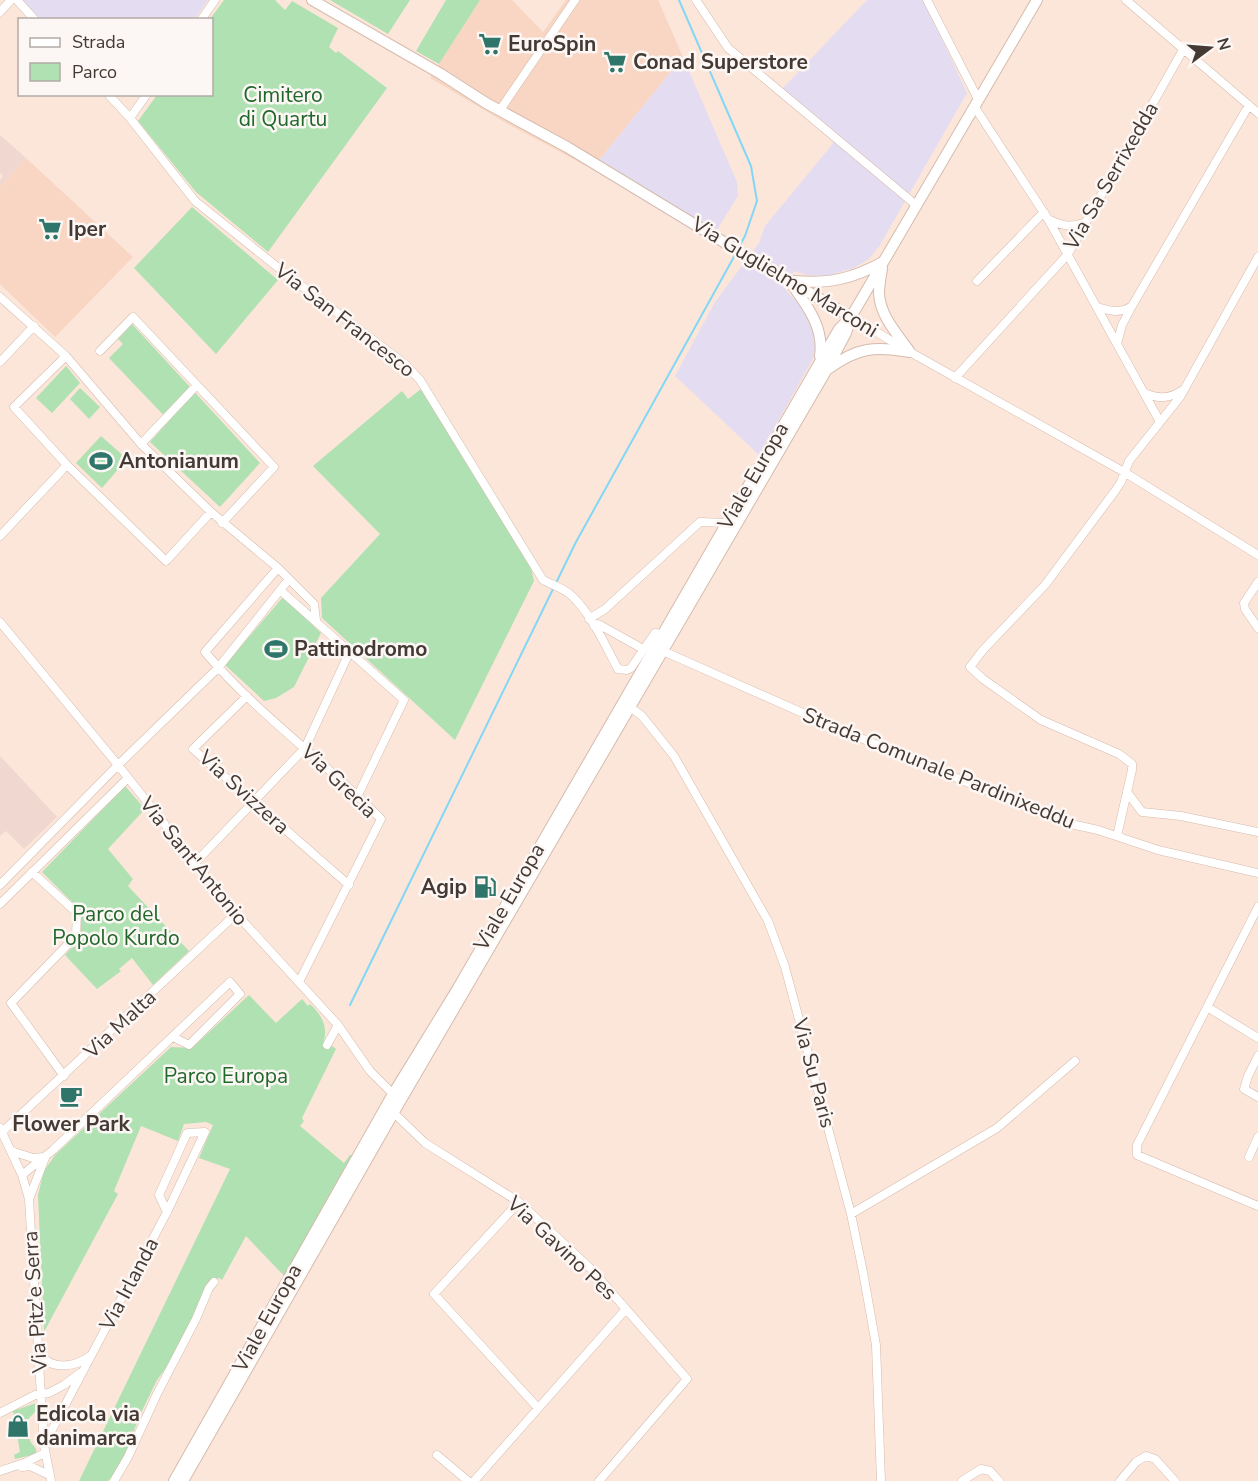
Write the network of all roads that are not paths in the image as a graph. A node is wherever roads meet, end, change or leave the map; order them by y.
1 (11, 0) edge
2 (16, 0) edge
3 (215, 0) edge
4 (312, 0) edge
5 (575, 0) edge
6 (696, 0) edge
7 (927, 0) edge
8 (1037, 0) edge
9 (1126, 0) edge
10 (0, 12) edge
11 (33, 18) edge
12 (202, 18) edge
13 (1184, 48) junction
14 (110, 96) edge
15 (146, 96) edge
16 (976, 102) junction
17 (1249, 105) junction
18 (500, 110) junction
19 (1258, 113) edge
20 (130, 117) junction
21 (916, 205) junction
22 (1046, 215) junction
23 (1086, 222) junction
24 (1068, 254) junction
25 (1258, 258) edge
26 (883, 262) junction
27 (790, 281) junction
28 (977, 281) dead end
29 (0, 297) edge
30 (1132, 306) junction
31 (1097, 307) junction
32 (851, 317) junction
33 (34, 326) junction
34 (1117, 344) junction
35 (100, 351) dead end
36 (910, 352) junction
37 (66, 356) junction
38 (0, 362) edge
39 (822, 367) junction
40 (955, 378) junction
41 (196, 386) junction
42 (1185, 390) junction
43 (1144, 393) junction
44 (1160, 422) junction
45 (141, 444) junction
46 (68, 465) junction
47 (1124, 472) junction
48 (211, 512) junction
49 (222, 523) junction
50 (726, 523) junction
51 (0, 536) edge
52 (1258, 555) edge
53 (278, 568) junction
54 (290, 579) junction
55 (1258, 582) edge
56 (280, 590) junction
57 (316, 620) junction
58 (0, 622) edge
59 (591, 622) junction
60 (1258, 628) edge
61 (662, 634) junction
62 (644, 649) junction
63 (350, 651) junction
64 (663, 651) junction
65 (218, 668) junction
66 (247, 696) junction
67 (630, 707) junction
68 (305, 748) junction
69 (118, 765) junction
70 (128, 778) junction
71 (1127, 792) junction
72 (358, 795) junction
73 (254, 801) junction
74 (1258, 832) edge
75 (1116, 836) junction
76 (194, 864) junction
77 (32, 872) junction
78 (1258, 873) edge
79 (0, 885) edge
80 (349, 885) junction
81 (0, 904) edge
82 (1258, 907) edge
83 (236, 914) junction
84 (299, 982) junction
85 (1207, 1008) junction
86 (338, 1025) junction
87 (173, 1037) junction
88 (1258, 1038) edge
89 (327, 1045) dead end
90 (1258, 1056) edge
91 (1075, 1060) dead end
92 (64, 1076) junction
93 (393, 1094) junction
94 (1258, 1097) edge
95 (394, 1113) junction
96 (1, 1130) edge
97 (1258, 1137) edge
98 (11, 1151) junction
99 (45, 1156) junction
100 (1248, 1157) dead end
101 (22, 1175) junction
102 (29, 1198) junction
103 (519, 1202) junction
104 (1258, 1206) edge
105 (167, 1212) junction
106 (852, 1214) junction
107 (214, 1282) dead end
108 (626, 1309) junction
109 (39, 1350) junction
110 (91, 1355) junction
111 (83, 1371) junction
112 (41, 1394) junction
113 (23, 1401) junction
114 (42, 1407) junction
115 (538, 1408) junction
116 (0, 1413) edge
117 (44, 1449) junction
118 (437, 1455) dead end
119 (14, 1467) junction
120 (0, 1471) edge
121 (50, 1478) edge
122 (114, 1481) edge
123 (174, 1481) edge
124 (183, 1481) edge
125 (468, 1481) edge
126 (474, 1481) edge
127 (599, 1481) edge
128 (881, 1481) edge
129 (962, 1481) edge
130 (999, 1481) edge
131 (1120, 1481) edge
132 (1175, 1481) edge

1 - 10 street
2 - 11 street
3 - 12 street
4 - 18 main road, Via Guglielmo Marconi
5 - 18 street
6 - 21 street
7 - 16 street
8 - 16 main road, Viale Europa
9 - 13 street
13 - 17 street
13 - 23 street, Via Sa Serrixedda
14 - 20 street, Via San Francesco
15 - 20 street
16 - 21 main road, Viale Europa
16 - 22 street
17 - 19 street
17 - 30 street
18 - 27 main road, Via Guglielmo Marconi
20 - 59 street, Via San Francesco
21 - 26 main road, Viale Europa
22 - 23 street
22 - 24 street
22 - 28 street
23 - 24 street, Via Sa Serrixedda
24 - 31 street
24 - 40 street, Via Sa Serrixedda
25 - 42 street
26 - 27 main road
26 - 32 main road, Viale Europa
26 - 36 main road
27 - 32 main road, Via Guglielmo Marconi
27 - 39 main road
29 - 33 street
30 - 31 street
30 - 34 street
31 - 34 street
32 - 36 street, Via Guglielmo Marconi
32 - 39 main road, Viale Europa
33 - 37 street
33 - 38 street
34 - 43 street
35 - 41 street
36 - 39 main road
36 - 40 street, Via Guglielmo Marconi
37 - 45 street
37 - 46 street
39 - 50 main road, Viale Europa
39 - 64 main road, Viale Europa
40 - 47 street, Via Guglielmo Marconi
41 - 45 street
41 - 49 street
42 - 43 street
42 - 44 street
43 - 44 street
44 - 47 street
45 - 48 street
46 - 48 street
46 - 51 street
47 - 52 street, Via Guglielmo Marconi
47 - 71 street
48 - 49 street
49 - 53 street
50 - 59 street
50 - 61 main road, Viale Europa
53 - 54 street
53 - 65 street
54 - 56 street
54 - 57 street
55 - 60 street
56 - 57 street
56 - 65 street
57 - 63 street
58 - 69 street, Via Sant'Antonio
59 - 62 street
59 - 62 street, Via San Francesco
61 - 62 street, Via San Francesco
61 - 93 main road, Viale Europa
63 - 68 street
63 - 72 street
64 - 67 main road, Viale Europa
64 - 75 street, Strada Comunale Pardinixeddu
65 - 66 street, Via Grecia
65 - 69 street
66 - 68 street, Via Grecia
66 - 73 street, Via Svizzera
67 - 95 main road, Viale Europa
67 - 106 street, Via Su Paris
68 - 72 street, Via Grecia
68 - 73 street
69 - 70 street, Via Sant'Antonio
69 - 79 street
70 - 76 street, Via Sant'Antonio
70 - 77 street
71 - 74 street
71 - 75 street
72 - 80 street, Via Grecia
73 - 76 street
73 - 80 street, Via Svizzera
75 - 78 street, Strada Comunale Pardinixeddu
76 - 83 street, Via Sant'Antonio
77 - 81 street
77 - 92 street
80 - 84 street, Via Grecia
82 - 85 street
83 - 84 street, Via Sant'Antonio
83 - 92 street, Via Malta
84 - 86 street, Via Sant'Antonio
85 - 88 street
85 - 104 street
86 - 89 street
86 - 93 street, Via Sant'Antonio
87 - 87 street
87 - 99 street
90 - 94 street
91 - 106 street
92 - 96 street, Via Malta
93 - 123 main road, Viale Europa
95 - 103 street, Via Gavino Pes
95 - 124 main road, Viale Europa
96 - 98 street, Via Pitz'e Serra
97 - 100 street
98 - 99 street
98 - 101 street, Via Pitz'e Serra
99 - 101 street
99 - 102 street
101 - 102 street, Via Pitz'e Serra
102 - 109 street, Via Pitz'e Serra
103 - 108 street, Via Gavino Pes
103 - 115 street
105 - 105 street, Via Irlanda
105 - 110 street, Via Irlanda
106 - 128 street, Via Su Paris
107 - 122 street
108 - 115 street
108 - 127 street, Via Gavino Pes
109 - 110 street, Via Irlanda
109 - 112 street, Via Pitz'e Serra
110 - 111 street, Via Irlanda
111 - 112 street, Via Irlanda
111 - 117 street, Via Irlanda
112 - 113 street, Via Irlanda
112 - 114 street, Via Pitz'e Serra
113 - 114 street
113 - 116 street, Via Irlanda
114 - 117 street, Via Pitz'e Serra
115 - 126 street
117 - 119 street
117 - 121 street, Via Pitz'e Serra
118 - 125 street
119 - 120 street
119 - 121 street
129 - 130 street
131 - 132 street

